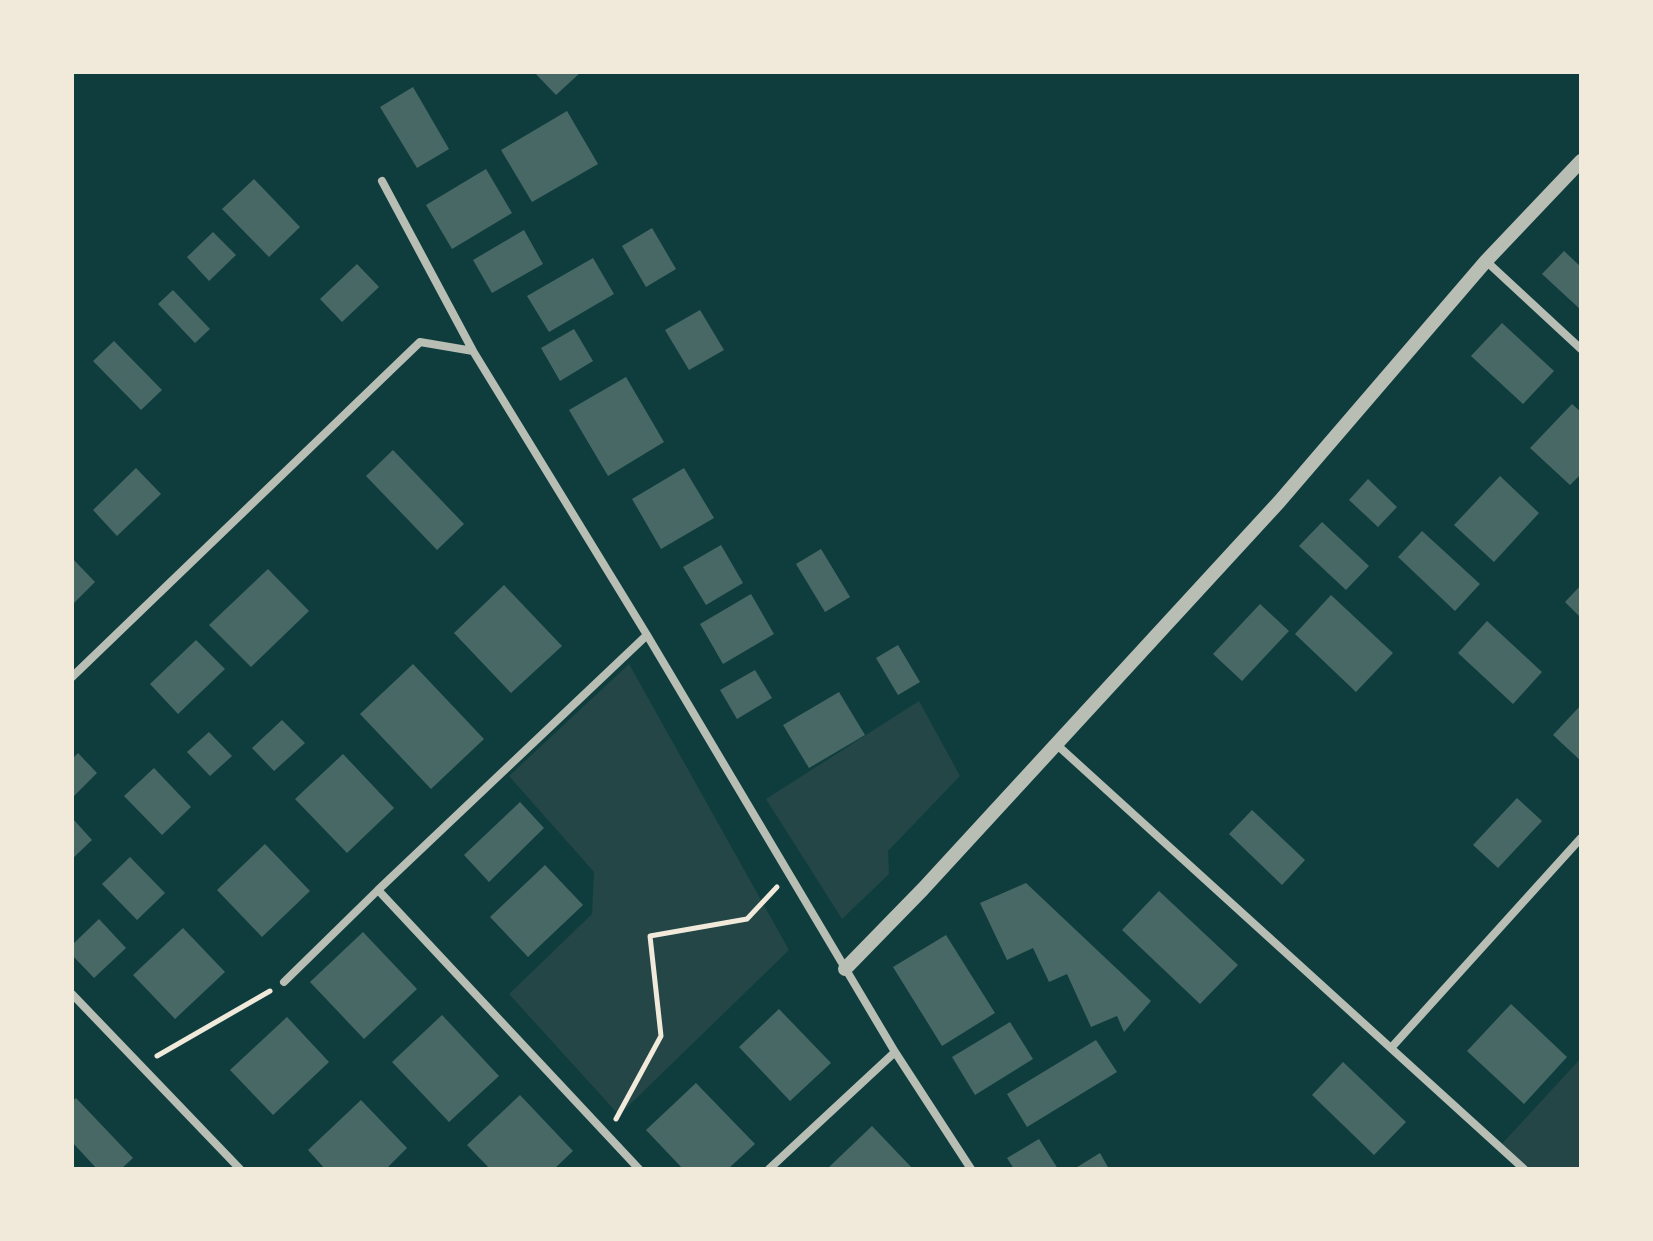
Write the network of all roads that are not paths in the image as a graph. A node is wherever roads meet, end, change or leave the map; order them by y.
1 (1581, 161) edge
2 (382, 181) dead end
3 (1486, 261) junction
4 (1581, 349) edge
5 (473, 351) junction
6 (647, 635) junction
7 (72, 677) edge
8 (1056, 744) junction
9 (1581, 838) edge
10 (378, 890) junction
11 (845, 969) junction
12 (284, 982) road end
13 (72, 994) edge
14 (1391, 1048) junction
15 (895, 1052) junction
16 (240, 1169) edge
17 (639, 1169) edge
18 (769, 1169) edge
19 (971, 1169) edge
20 (1524, 1169) edge

1 - 3 street
2 - 5 street
3 - 4 street
3 - 8 street
5 - 6 street
5 - 7 street
6 - 10 street
6 - 11 street
8 - 11 street
8 - 14 street
9 - 14 street
10 - 12 street
10 - 17 street
11 - 15 street
13 - 16 street
14 - 20 street
15 - 18 street
15 - 19 street

